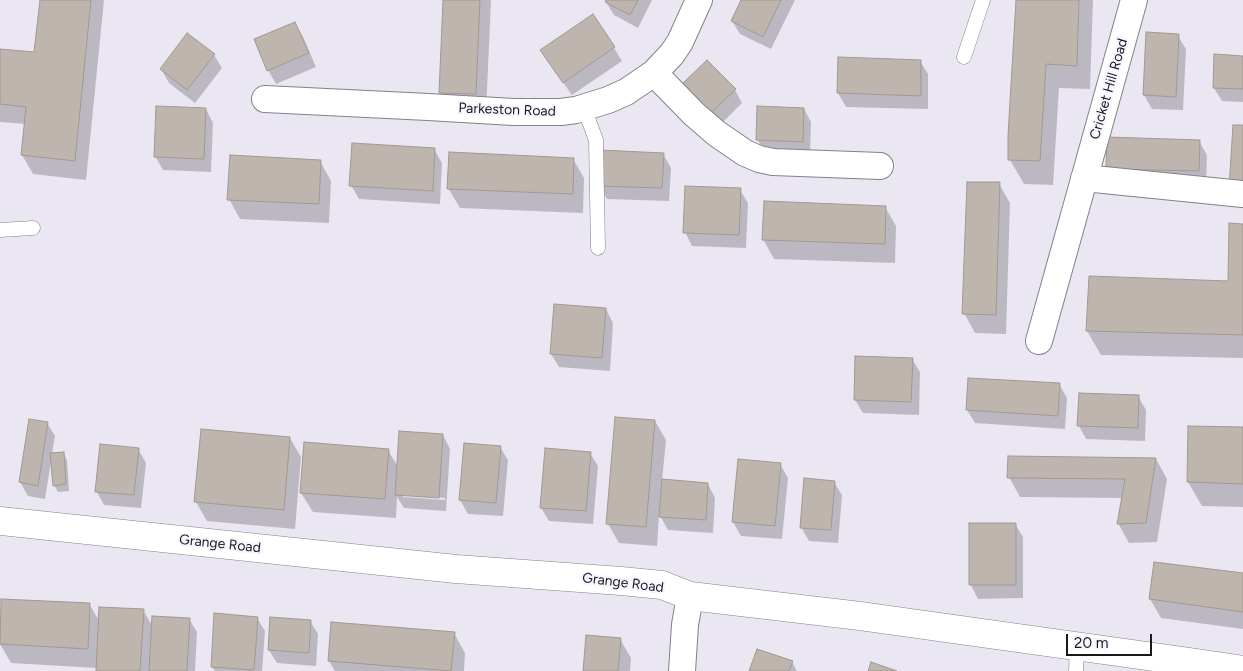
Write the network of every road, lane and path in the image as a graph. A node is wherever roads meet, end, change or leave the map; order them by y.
1 (699, 0) edge
2 (983, 0) edge
3 (1134, 0) edge
4 (964, 57) dead end
5 (654, 73) junction
6 (265, 99) dead end
7 (584, 108) junction
8 (880, 166) dead end
9 (1084, 178) junction
10 (1243, 194) edge
11 (33, 228) dead end
12 (0, 230) edge
13 (598, 248) dead end
14 (1039, 341) dead end
15 (0, 521) edge
16 (690, 596) junction
17 (1077, 658) edge
18 (1243, 670) edge
19 (682, 671) edge

1 - 5 street, Parkeston Road
2 - 4 lane
3 - 9 street, Cricket Hill Road
5 - 7 street, Parkeston Road
5 - 8 street
6 - 7 street, Parkeston Road
7 - 13 lane
9 - 10 street
9 - 14 street, Cricket Hill Road
11 - 12 lane
15 - 16 street, Grange Road
16 - 17 street, Grange Road
16 - 19 street
17 - 18 street, Grange Road

